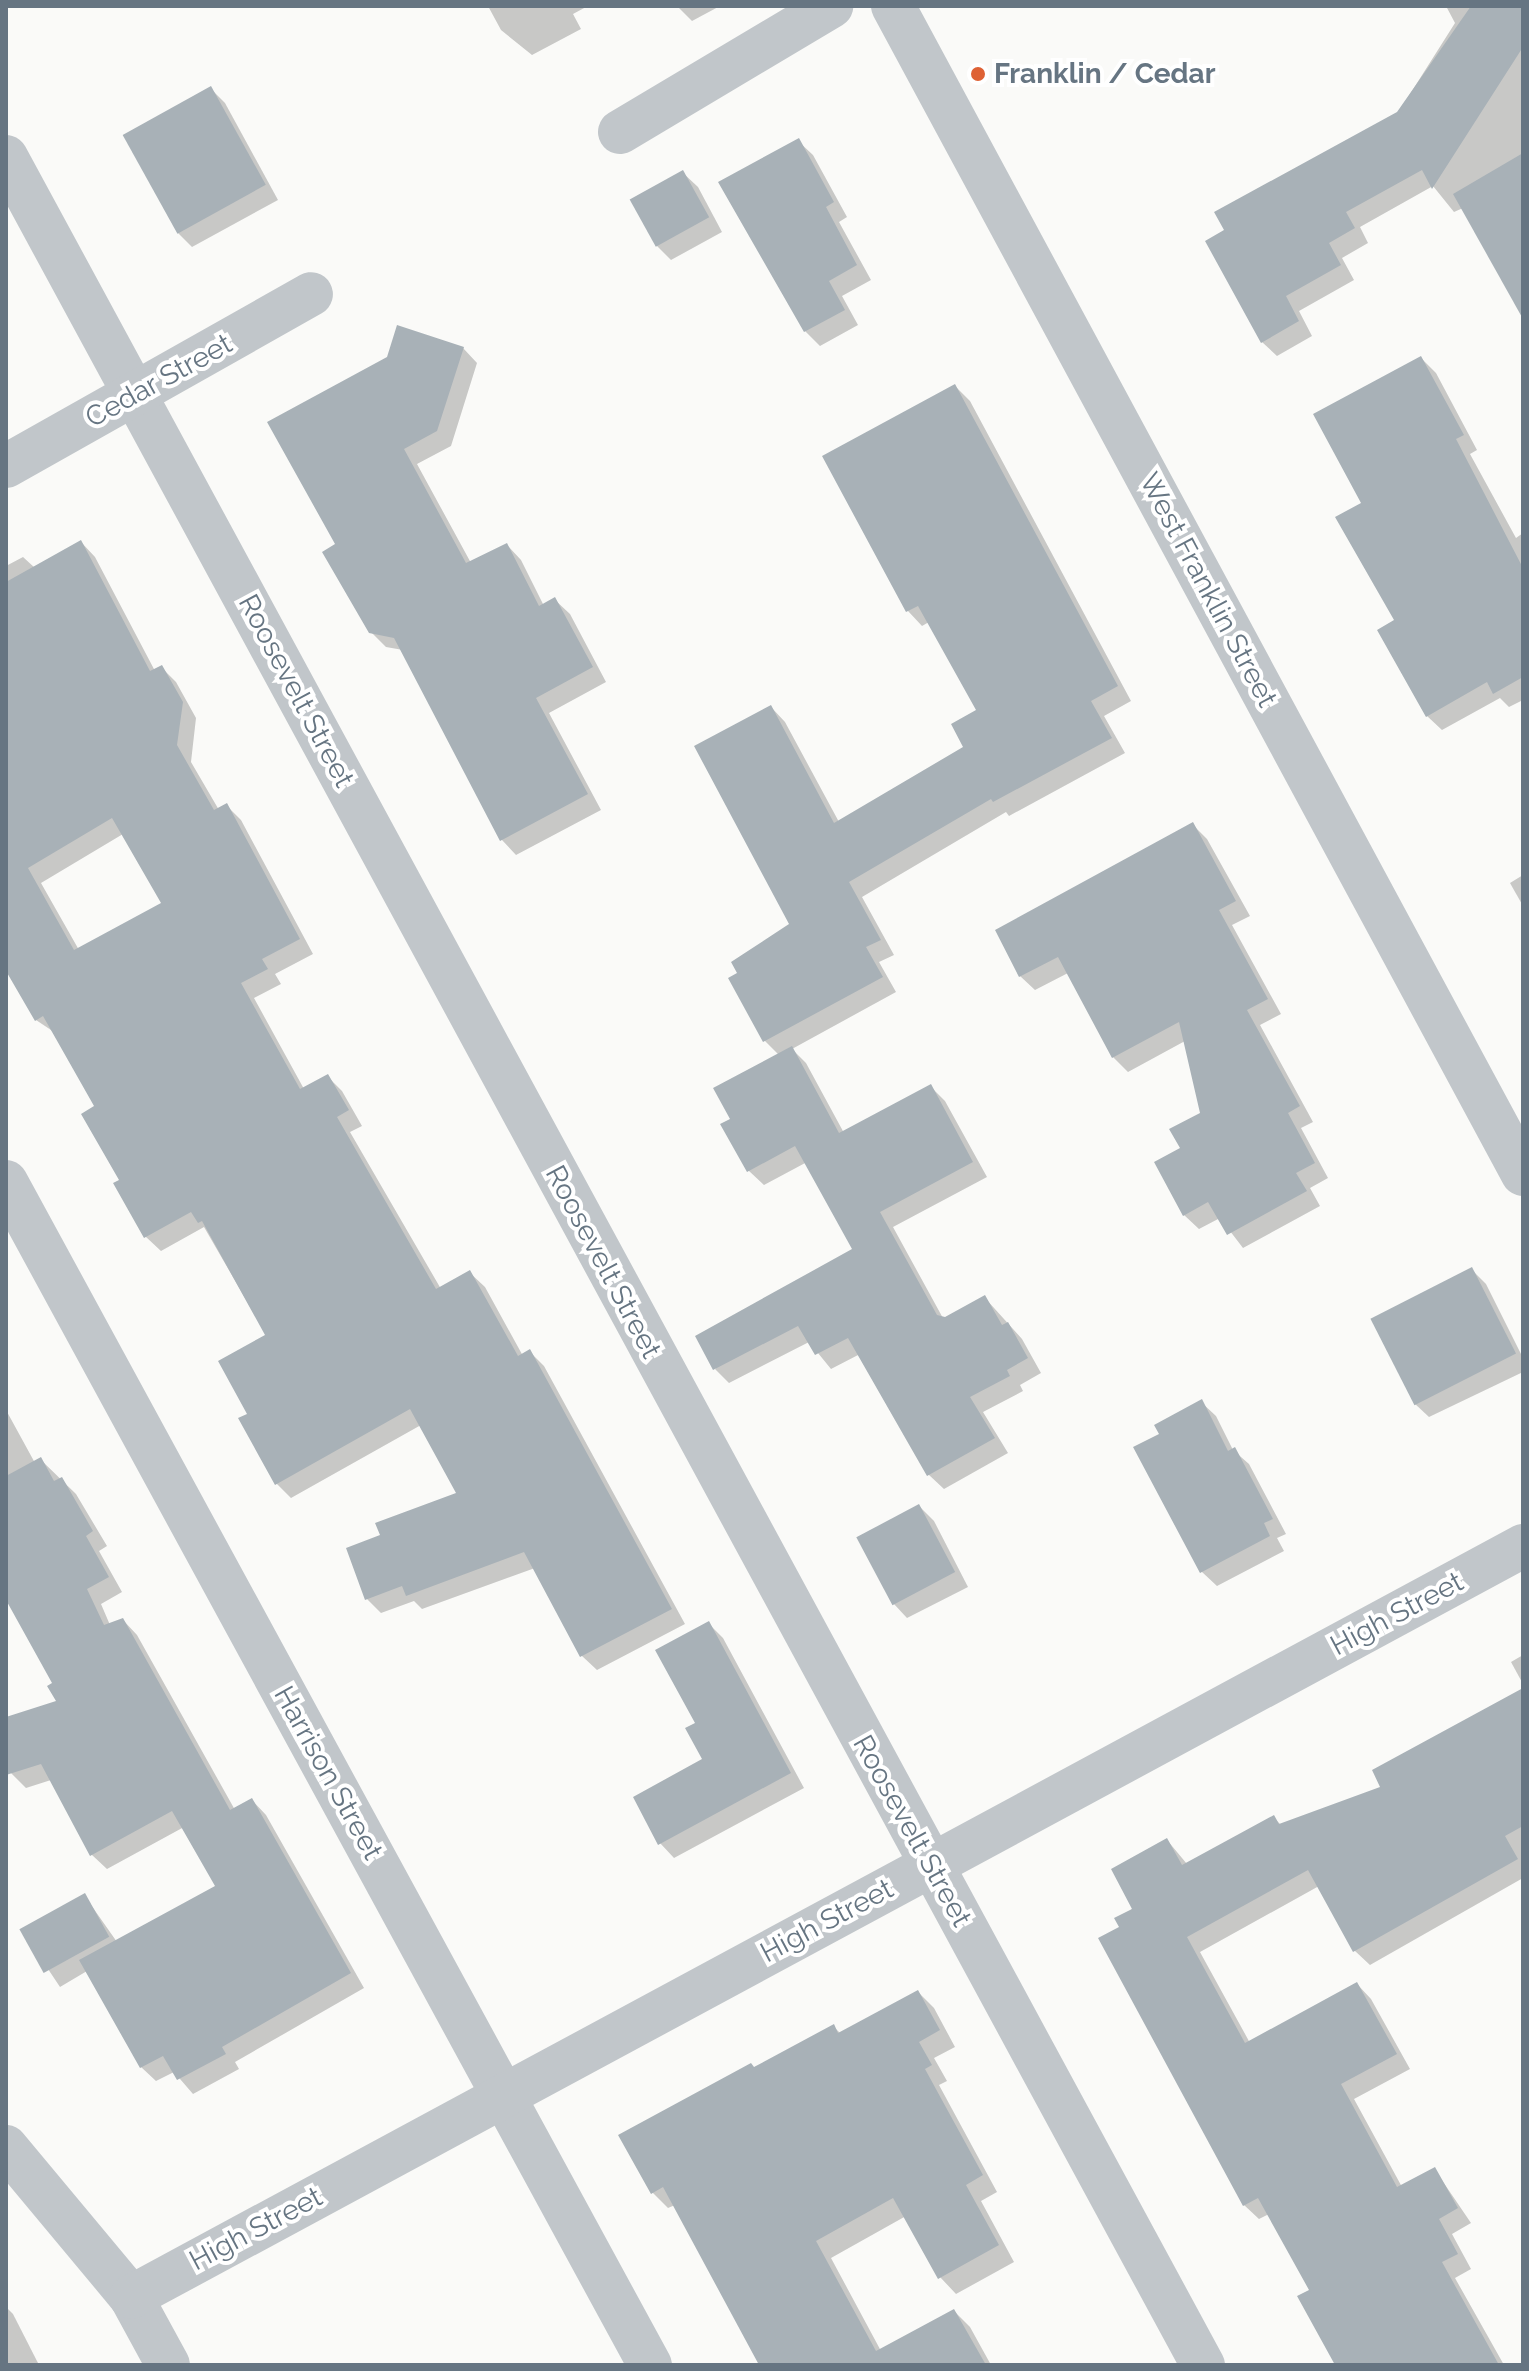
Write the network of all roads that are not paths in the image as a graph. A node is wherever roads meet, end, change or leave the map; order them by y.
1 (831, 6) edge
2 (893, 6) edge
3 (620, 132) dead end
4 (6, 157) edge
5 (311, 294) dead end
6 (136, 395) junction
7 (6, 466) edge
8 (1523, 1174) edge
9 (6, 1182) edge
10 (1523, 1546) edge
11 (930, 1866) junction
12 (504, 2096) junction
13 (6, 2147) edge
14 (131, 2297) junction
15 (168, 2365) edge
16 (650, 2365) edge
17 (1203, 2365) edge

1 - 3 street
2 - 8 street, West Franklin Street
4 - 6 street, Roosevelt Street
5 - 6 street, Cedar Street
6 - 7 street, Cedar Street
6 - 11 street, Roosevelt Street
9 - 12 street, Harrison Street
10 - 11 street, High Street
11 - 12 street, High Street
11 - 17 street, Roosevelt Street
12 - 14 street, High Street
12 - 16 street, Harrison Street
13 - 14 street
14 - 15 street

